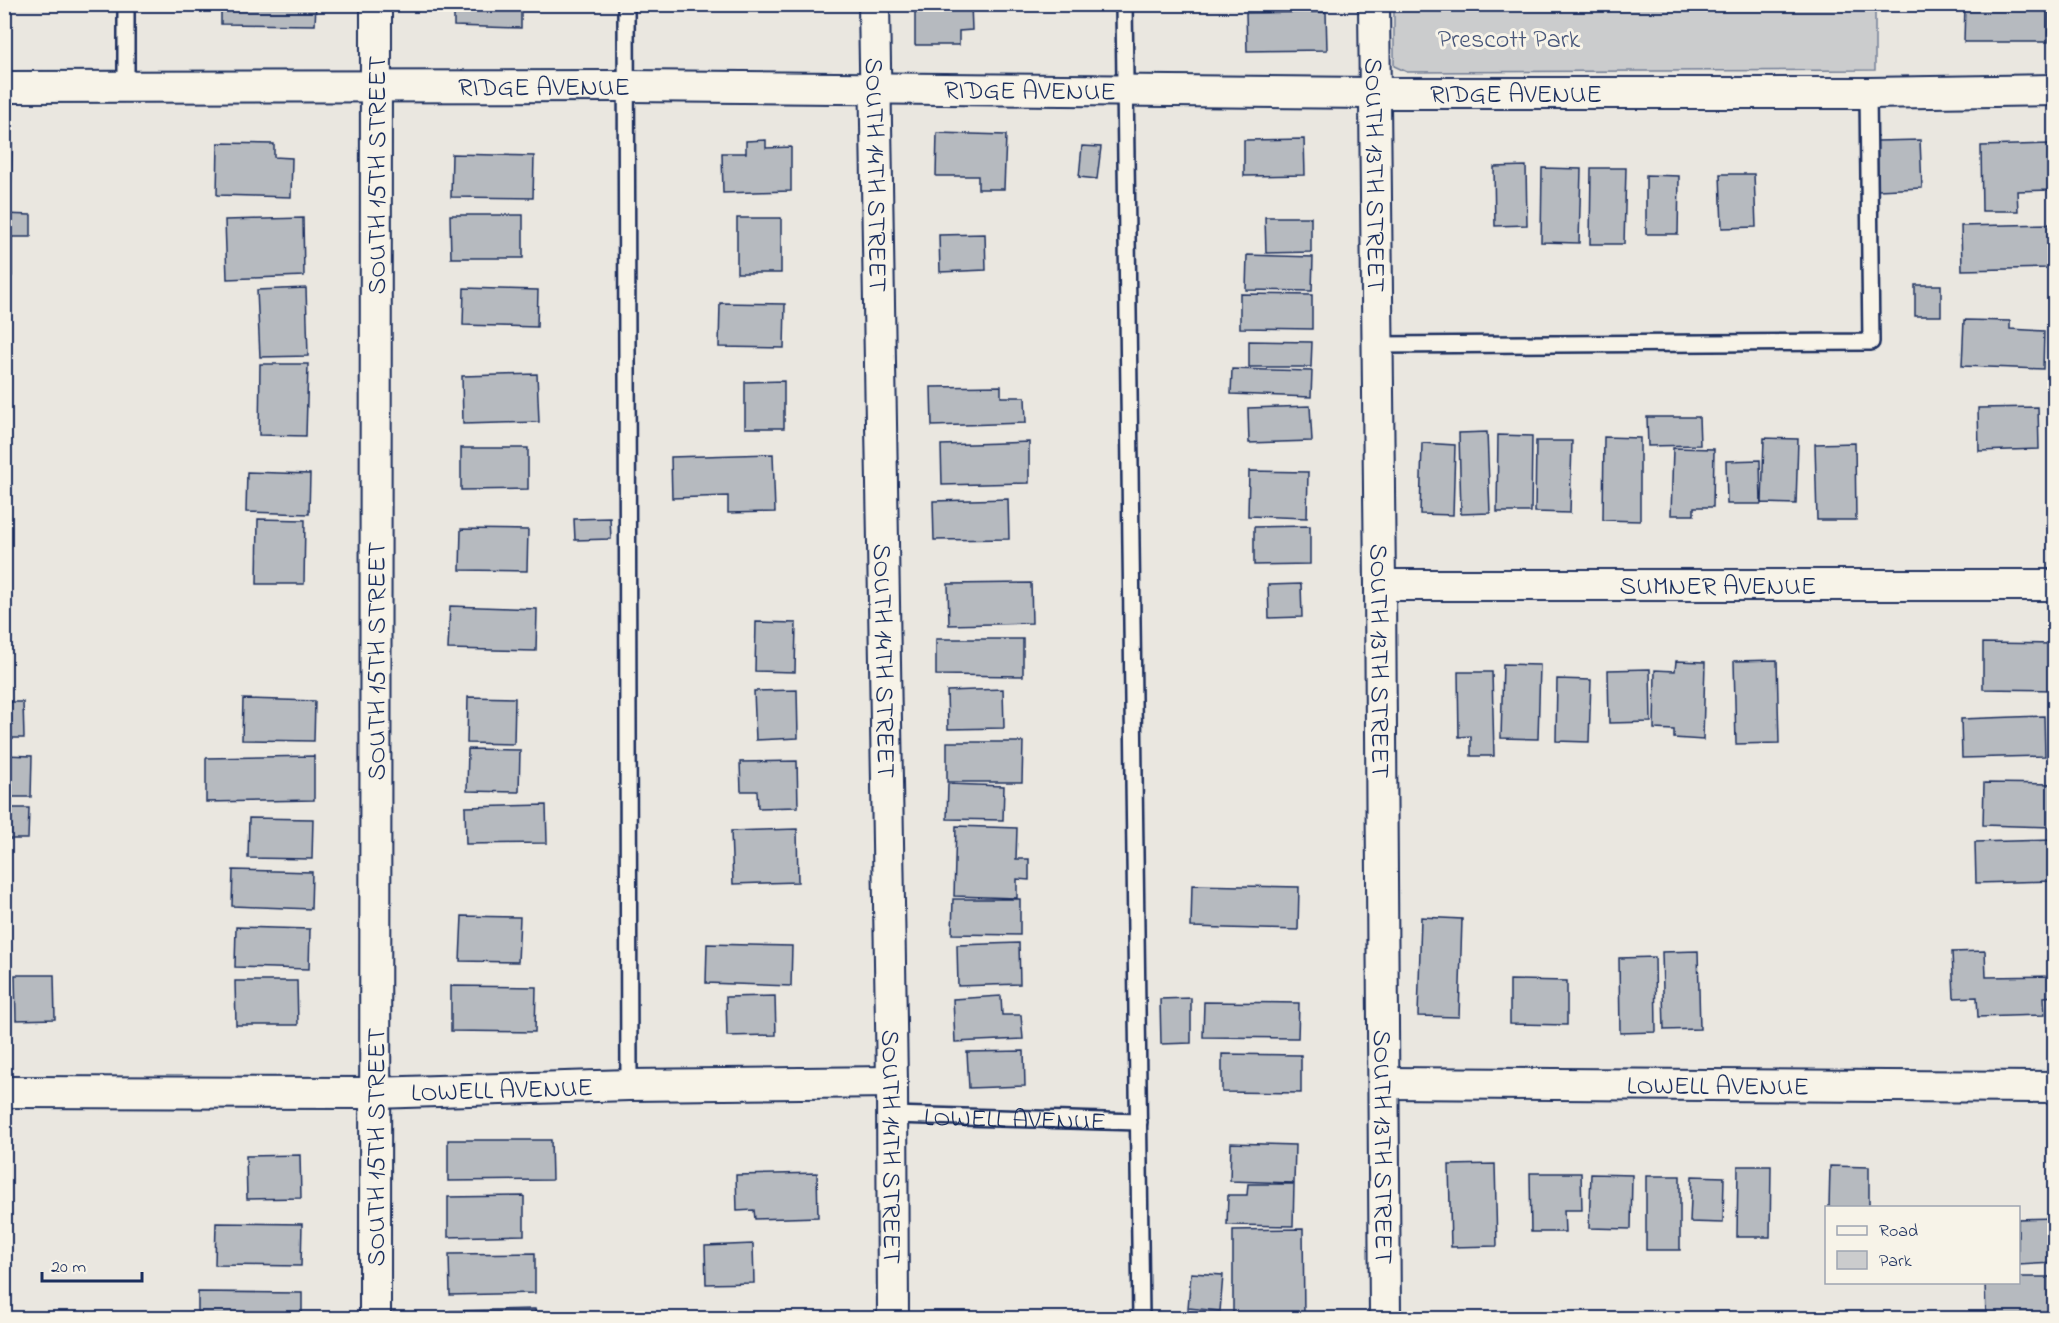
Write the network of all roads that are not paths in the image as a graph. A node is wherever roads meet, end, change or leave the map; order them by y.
1 (126, 4) edge
2 (376, 4) edge
3 (626, 4) edge
4 (874, 4) edge
5 (1124, 4) edge
6 (1374, 4) edge
7 (376, 86) junction
8 (626, 86) junction
9 (4, 87) edge
10 (126, 87) junction
11 (875, 87) junction
12 (2055, 90) edge
13 (1125, 91) junction
14 (1374, 93) junction
15 (1868, 93) junction
16 (1378, 345) junction
17 (1380, 585) junction
18 (2055, 585) edge
19 (892, 1082) junction
20 (1384, 1083) junction
21 (628, 1085) junction
22 (2055, 1087) edge
23 (4, 1092) edge
24 (375, 1093) junction
25 (892, 1115) junction
26 (1139, 1122) junction
27 (375, 1318) edge
28 (893, 1318) edge
29 (1141, 1318) edge
30 (1385, 1318) edge

1 - 10 lane
2 - 7 street, SOUTH 15TH STREET
3 - 8 lane
4 - 11 street, SOUTH 14TH STREET
5 - 13 lane
6 - 14 street, SOUTH 13TH STREET
7 - 8 street, RIDGE AVENUE
7 - 10 street, RIDGE AVENUE
7 - 24 street, SOUTH 15TH STREET
8 - 11 street, RIDGE AVENUE
8 - 21 lane
9 - 10 street, RIDGE AVENUE
11 - 13 street, RIDGE AVENUE
11 - 19 street, SOUTH 14TH STREET
12 - 15 street, RIDGE AVENUE
13 - 14 street, RIDGE AVENUE
13 - 26 lane
14 - 15 street, RIDGE AVENUE
14 - 16 street, SOUTH 13TH STREET
15 - 16 lane
16 - 17 street, SOUTH 13TH STREET
17 - 18 street, SUMNER AVENUE
17 - 20 street, SOUTH 13TH STREET
19 - 21 street, LOWELL AVENUE
19 - 25 street, SOUTH 14TH STREET
20 - 22 street, LOWELL AVENUE
20 - 30 street, SOUTH 13TH STREET
21 - 24 street, LOWELL AVENUE
23 - 24 street, LOWELL AVENUE
24 - 27 street, SOUTH 15TH STREET
25 - 26 lane, LOWELL AVENUE
25 - 28 street, SOUTH 14TH STREET
26 - 29 lane

